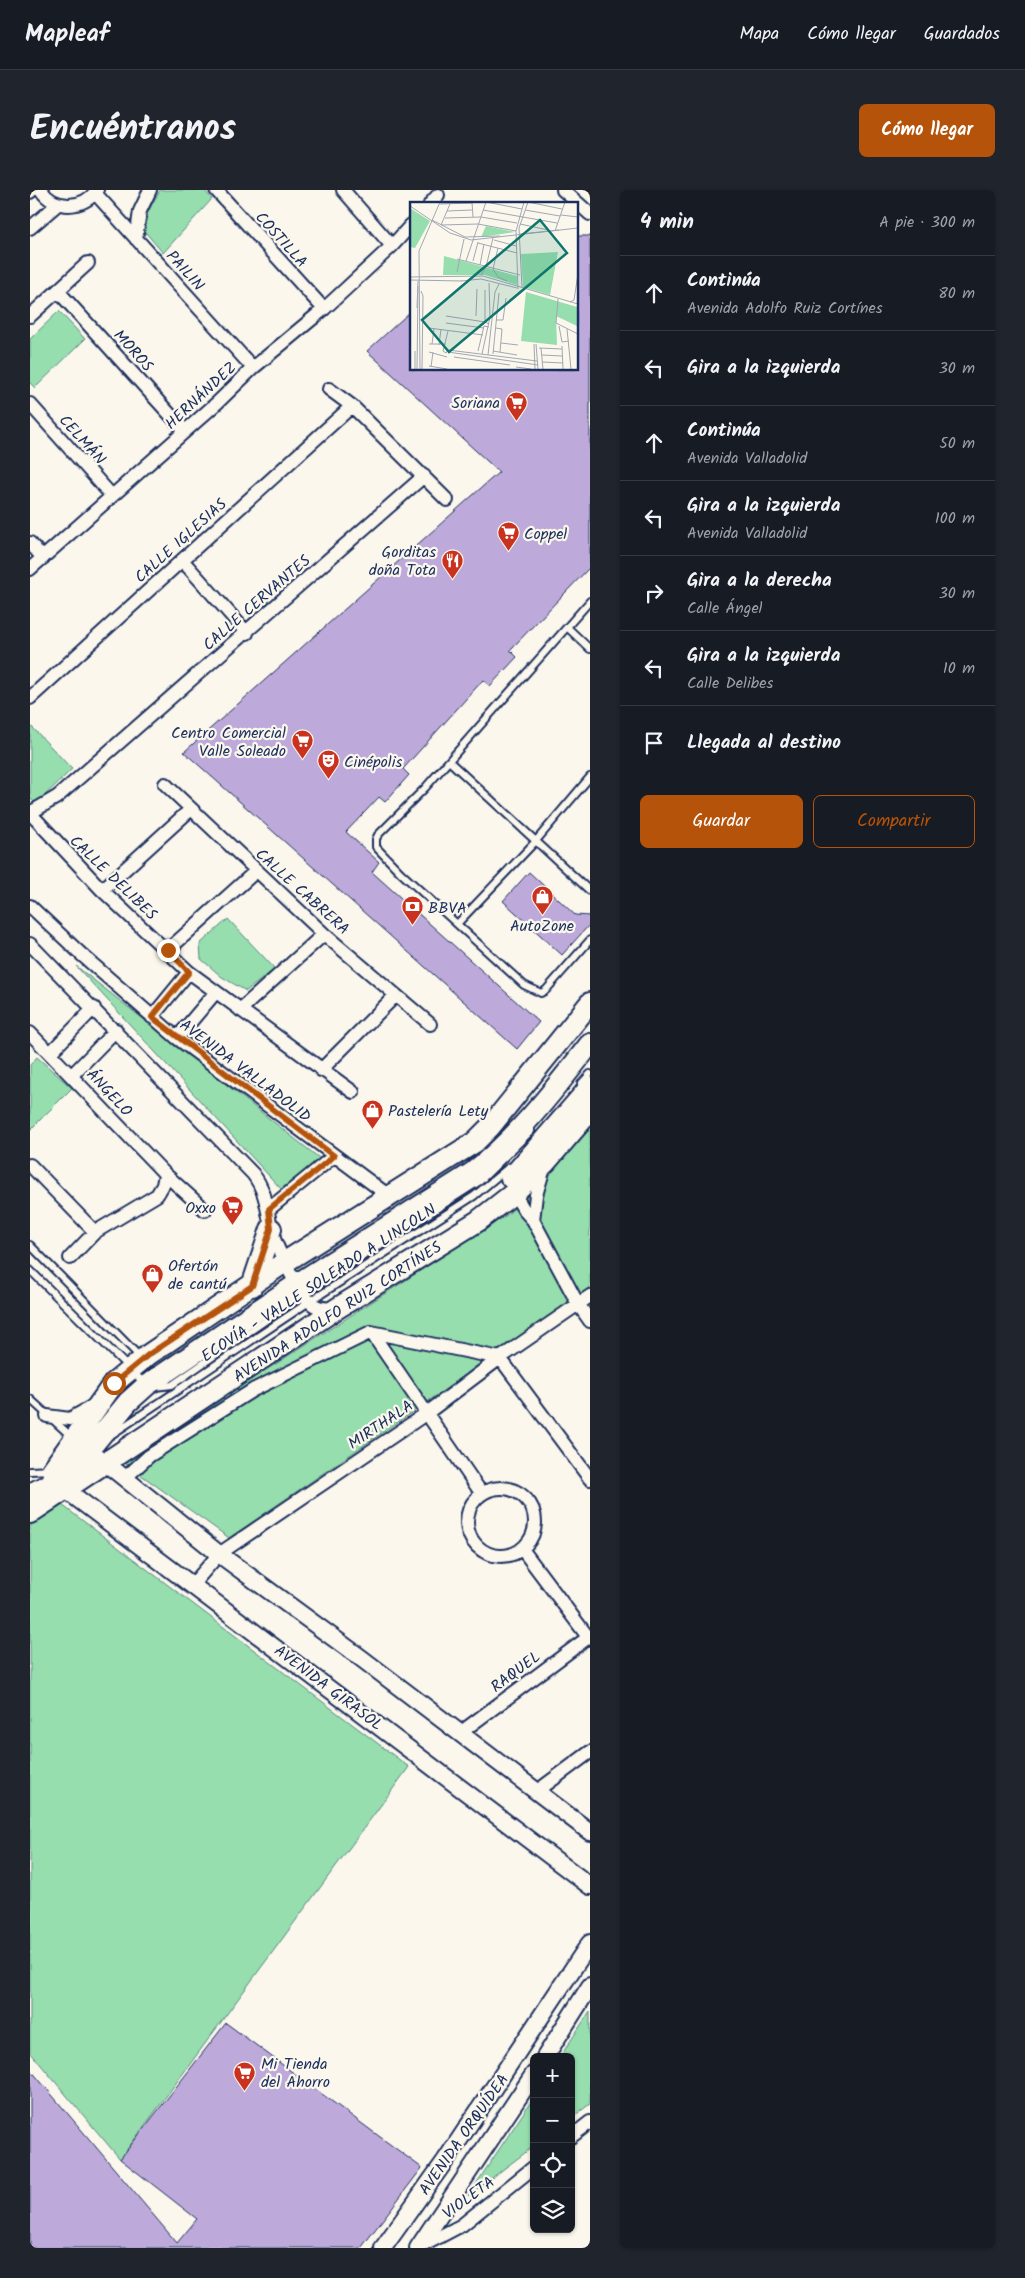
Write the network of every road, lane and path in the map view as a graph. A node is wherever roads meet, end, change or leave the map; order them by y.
1 (41, 190) edge
2 (216, 190) edge
3 (343, 190) edge
4 (563, 190) edge
5 (96, 191) edge
6 (147, 191) edge
7 (576, 202) edge
8 (578, 203) edge
9 (58, 204) junction
10 (590, 214) edge
11 (410, 226) edge
12 (30, 228) edge
13 (136, 239) junction
14 (392, 246) junction
15 (88, 263) dead end
16 (58, 291) junction
17 (324, 309) junction
18 (31, 312) edge
19 (253, 368) junction
20 (329, 389) dead end
21 (30, 404) edge
22 (352, 406) junction
23 (185, 431) junction
24 (424, 476) junction
25 (112, 496) junction
26 (447, 500) dead end
27 (30, 543) edge
28 (43, 558) junction
29 (182, 560) junction
30 (30, 569) edge
31 (590, 600) edge
32 (567, 627) junction
33 (246, 633) junction
34 (590, 649) edge
35 (30, 698) edge
36 (449, 761) junction
37 (590, 777) edge
38 (165, 784) dead end
39 (190, 810) junction
40 (30, 813) edge
41 (535, 842) junction
42 (256, 871) junction
43 (102, 890) junction
44 (590, 891) edge
45 (30, 906) edge
46 (457, 924) junction
47 (324, 934) junction
48 (590, 940) edge
49 (30, 944) edge
50 (168, 950) junction
51 (189, 972) junction
52 (215, 993) junction
53 (395, 996) junction
54 (590, 1003) edge
55 (94, 1008) junction
56 (240, 1010) junction
57 (152, 1017) junction
58 (430, 1024) dead end
59 (116, 1030) junction
60 (30, 1033) edge
61 (177, 1038) junction
62 (590, 1044) edge
63 (50, 1053) junction
64 (321, 1070) junction
65 (590, 1074) edge
66 (72, 1075) junction
67 (590, 1086) edge
68 (353, 1092) dead end
69 (590, 1100) edge
70 (590, 1111) edge
71 (536, 1125) dead end
72 (334, 1156) junction
73 (546, 1162) junction
74 (30, 1165) edge
75 (165, 1174) junction
76 (519, 1188) junction
77 (389, 1196) junction
78 (269, 1209) junction
79 (205, 1210) dead end
80 (533, 1220) junction
81 (271, 1229) junction
82 (95, 1232) junction
83 (30, 1245) edge
84 (70, 1258) dead end
85 (285, 1262) junction
86 (30, 1270) edge
87 (252, 1286) junction
88 (590, 1296) edge
89 (316, 1301) junction
90 (578, 1304) junction
91 (590, 1321) edge
92 (371, 1332) junction
93 (500, 1358) junction
94 (135, 1365) junction
95 (148, 1385) junction
96 (105, 1394) junction
97 (30, 1399) edge
98 (427, 1413) junction
99 (47, 1416) junction
100 (72, 1438) junction
101 (96, 1456) junction
102 (124, 1478) junction
103 (590, 1479) edge
104 (45, 1485) edge
105 (482, 1494) junction
106 (522, 1549) junction
107 (219, 1554) junction
108 (192, 1584) junction
109 (589, 1636) edge
110 (460, 1733) junction
111 (590, 1752) edge
112 (536, 1792) junction
113 (590, 1832) edge
114 (590, 1886) edge
115 (590, 1943) edge
116 (590, 1986) edge
117 (548, 2053) edge
118 (530, 2080) edge
119 (590, 2122) edge
120 (575, 2134) edge
121 (446, 2161) junction
122 (530, 2170) edge
123 (466, 2176) junction
124 (383, 2248) edge
125 (418, 2248) edge

1 - 9 street
2 - 17 street, COSTILLA
3 - 14 street
4 - 7 street
5 - 9 street
5 - 13 street, PAILIN
6 - 13 street
8 - 10 street
9 - 12 street
11 - 14 street, HERNÁNDEZ
13 - 19 street, PAILIN
14 - 17 street, HERNÁNDEZ
15 - 16 street
16 - 18 street
16 - 23 street, MOROS
17 - 19 street, HERNÁNDEZ
19 - 23 street, HERNÁNDEZ
20 - 22 street
21 - 25 street, CELMÁN
22 - 24 street
22 - 29 street, CALLE IGLESIAS
23 - 25 street, HERNÁNDEZ
24 - 26 street
24 - 33 street, CALLE CERVANTES
25 - 28 street, HERNÁNDEZ
27 - 28 street
28 - 30 street, HERNÁNDEZ
29 - 33 street
29 - 35 street, CALLE IGLESIAS
31 - 32 lane
32 - 34 lane
32 - 36 lane
33 - 40 street, CALLE CERVANTES
36 - 41 lane
36 - 46 lane
37 - 41 lane
38 - 39 street, CALLE CABRERA
39 - 42 street, CALLE CABRERA
39 - 43 street
40 - 43 street, CALLE DELIBES
41 - 44 lane
41 - 46 lane
42 - 47 street, CALLE CABRERA
42 - 50 street
43 - 50 street, CALLE DELIBES
45 - 57 street, AVENIDA VALLADOLID
46 - 48 lane
47 - 53 street, CALLE CABRERA
47 - 56 street
49 - 55 street
50 - 51 street, CALLE DELIBES
51 - 52 street, CALLE DELIBES
51 - 57 street
52 - 56 street, CALLE DELIBES
52 - 61 street
53 - 58 street, CALLE CABRERA
53 - 64 street
54 - 77 main road
55 - 59 street
55 - 63 street
56 - 64 street, CALLE DELIBES
57 - 61 street, AVENIDA VALLADOLID
59 - 66 street
59 - 78 street
60 - 63 street, ÁNGELO
61 - 72 street, AVENIDA VALLADOLID
62 - 89 main road
63 - 66 street, ÁNGELO
64 - 68 street, CALLE DELIBES
65 - 89 lane, ECOVÍA - VALLE SOLEADO A LINCOLN
66 - 75 street, ÁNGELO
67 - 89 main road
69 - 89 main road
70 - 73 main road, AVENIDA ADOLFO RUIZ CORTÍNES
71 - 89 lane
72 - 77 street, AVENIDA VALLADOLID
72 - 78 street
73 - 76 main road, AVENIDA ADOLFO RUIZ CORTÍNES
73 - 80 street
74 - 82 street
75 - 79 street, ÁNGELO
75 - 82 street
76 - 80 street
76 - 89 main road, AVENIDA ADOLFO RUIZ CORTÍNES
77 - 85 main road
78 - 81 street
80 - 90 street
81 - 85 street
81 - 87 main road
82 - 84 street
83 - 94 lane
85 - 87 main road
85 - 89 street
86 - 94 lane
87 - 94 main road
88 - 90 street, MIRTHALA
89 - 95 main road
89 - 101 main road, AVENIDA ADOLFO RUIZ CORTÍNES
89 - 101 lane, ECOVÍA - VALLE SOLEADO A LINCOLN
90 - 91 street
90 - 93 street, MIRTHALA
92 - 93 street
92 - 98 street
92 - 102 street
93 - 98 street, MIRTHALA
93 - 103 street
94 - 95 lane
94 - 96 main road
95 - 101 main road
96 - 99 street
96 - 100 main road
97 - 99 lane
98 - 105 street
98 - 107 street, MIRTHALA
99 - 100 lane
100 - 101 street
100 - 104 main road
101 - 102 street
101 - 104 main road, AVENIDA ADOLFO RUIZ CORTÍNES
102 - 107 street
104 - 108 street, AVENIDA GIRASOL
105 - 106 street
105 - 106 street
106 - 109 street
107 - 108 street, MIRTHALA
107 - 110 street
108 - 114 street, AVENIDA GIRASOL
109 - 110 street, RAQUEL
110 - 112 street
111 - 112 street
112 - 113 street
115 - 121 street, AVENIDA ORQUÍDEA
116 - 117 street
118 - 123 street, AVENIDA ORQUÍDEA
119 - 120 street
121 - 123 street
121 - 124 street, AVENIDA ORQUÍDEA
122 - 125 street, VIOLETA
123 - 125 street, AVENIDA ORQUÍDEA

